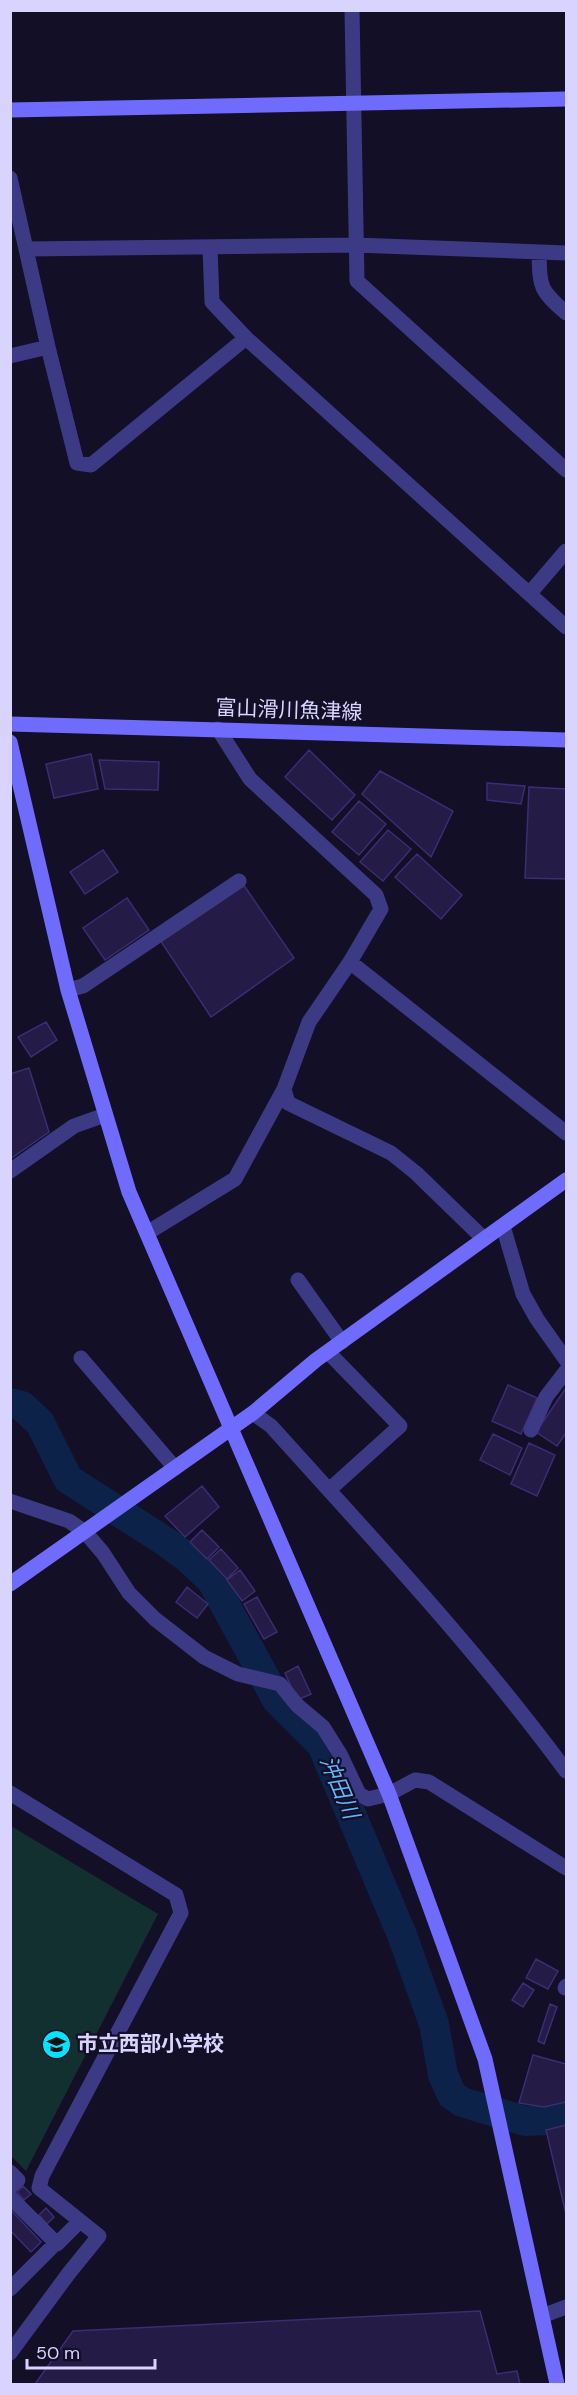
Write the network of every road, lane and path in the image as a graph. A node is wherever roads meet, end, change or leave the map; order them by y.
1 (352, 10) edge
2 (567, 99) edge
3 (353, 105) junction
4 (10, 110) edge
5 (10, 178) edge
6 (356, 245) junction
7 (210, 247) junction
8 (26, 249) junction
9 (539, 252) junction
10 (567, 253) edge
11 (567, 313) edge
12 (246, 338) junction
13 (48, 347) junction
14 (10, 356) edge
15 (567, 470) edge
16 (567, 551) edge
17 (530, 593) junction
18 (567, 627) edge
19 (10, 724) edge
20 (218, 729) junction
21 (567, 740) edge
22 (10, 742) edge
23 (239, 881) dead end
24 (350, 962) junction
25 (68, 990) junction
26 (284, 1089) junction
27 (105, 1115) junction
28 (567, 1133) edge
29 (10, 1171) edge
30 (567, 1180) edge
31 (503, 1226) junction
32 (147, 1233) junction
33 (484, 1239) junction
34 (298, 1280) dead end
35 (342, 1342) junction
36 (328, 1352) junction
37 (81, 1358) dead end
38 (567, 1360) edge
39 (567, 1371) edge
40 (253, 1413) junction
41 (231, 1428) junction
42 (531, 1430) dead end
43 (175, 1468) junction
44 (329, 1490) junction
45 (10, 1501) edge
46 (85, 1532) junction
47 (10, 1584) edge
48 (567, 1771) edge
49 (10, 1793) edge
50 (389, 1794) junction
51 (567, 1868) edge
52 (10, 2172) edge
53 (10, 2187) edge
54 (10, 2197) edge
55 (80, 2221) junction
56 (56, 2243) junction
57 (10, 2289) edge
58 (567, 2307) edge
59 (542, 2316) junction
60 (10, 2353) edge
61 (557, 2385) edge

1 - 3 street
2 - 3 street
3 - 4 street
3 - 6 street
5 - 8 street
6 - 7 street
6 - 9 street
6 - 15 street
7 - 8 street
7 - 12 street
8 - 13 street
9 - 10 street
9 - 11 street
12 - 13 street
12 - 17 street
13 - 14 street
16 - 17 street
17 - 18 street
19 - 20 street, 富山滑川魚津線
20 - 21 street, 富山滑川魚津線
20 - 24 street
22 - 25 street
23 - 25 street
24 - 26 street
24 - 28 street
25 - 27 street
26 - 32 street
26 - 33 street
27 - 29 street
27 - 32 street
30 - 31 street
31 - 33 street
31 - 38 street
32 - 41 street
33 - 35 street
34 - 35 street
35 - 36 street
36 - 40 street
36 - 44 street
37 - 43 street
39 - 42 street
40 - 41 street
40 - 44 street
41 - 43 street
41 - 50 street
43 - 46 street
44 - 48 street
45 - 46 street
46 - 47 street
46 - 50 street
49 - 55 street
50 - 51 street
50 - 59 street
52 - 53 street
54 - 56 street
55 - 56 street
55 - 60 street
56 - 57 street
58 - 59 street
59 - 61 street

